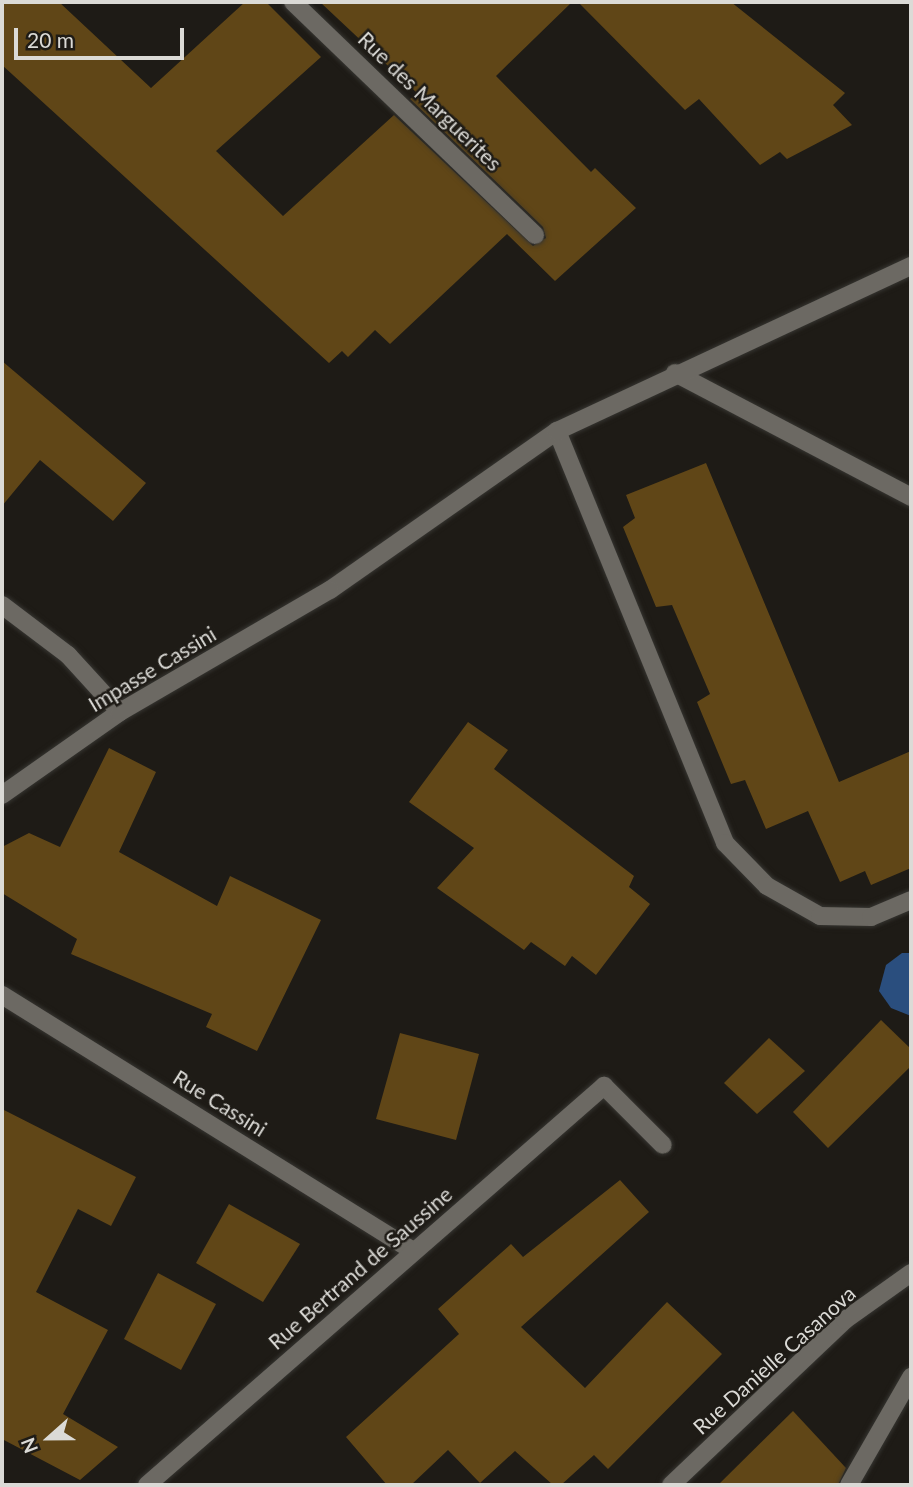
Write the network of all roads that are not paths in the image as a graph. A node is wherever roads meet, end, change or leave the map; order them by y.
1 (293, 2) edge
2 (535, 235) dead end
3 (911, 266) edge
4 (675, 373) junction
5 (557, 431) junction
6 (911, 497) edge
7 (2, 605) edge
8 (120, 712) junction
9 (2, 795) edge
10 (911, 900) edge
11 (2, 995) edge
12 (663, 1145) dead end
13 (414, 1251) junction
14 (911, 1273) edge
15 (911, 1377) edge
16 (147, 1485) edge
17 (671, 1485) edge
18 (849, 1485) edge

1 - 2 street, Rue des Marguerites
3 - 4 street, Impasse Cassini
4 - 5 street, Impasse Cassini
4 - 6 street
5 - 8 street, Impasse Cassini
5 - 10 street
7 - 8 street
8 - 9 street, Impasse Cassini
11 - 13 street, Rue Cassini
12 - 13 street, Rue Bertrand de Saussine
13 - 16 street, Rue Bertrand de Saussine
14 - 17 street, Rue Danielle Casanova
15 - 18 street

